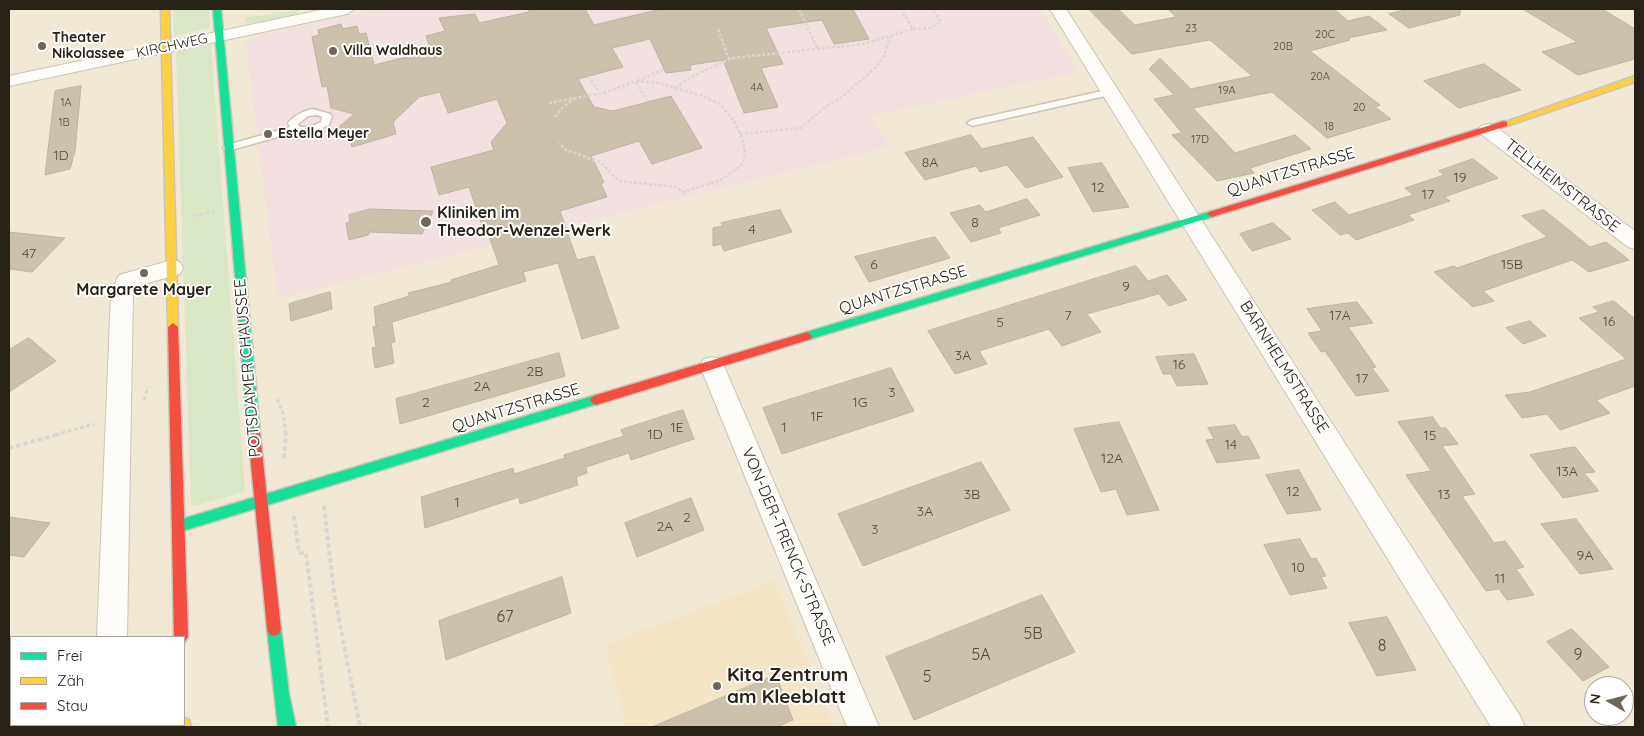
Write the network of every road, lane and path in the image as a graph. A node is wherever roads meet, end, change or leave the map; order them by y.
1 (165, 9) edge
2 (216, 9) edge
3 (347, 9) edge
4 (800, 9) edge
5 (901, 9) edge
6 (932, 9) edge
7 (1058, 9) edge
8 (718, 29) dead end
9 (913, 29) junction
10 (219, 36) junction
11 (890, 37) junction
12 (166, 47) junction
13 (817, 48) junction
14 (729, 59) junction
15 (664, 70) dead end
16 (588, 76) dead end
17 (1635, 79) edge
18 (9, 81) edge
19 (637, 82) junction
20 (675, 88) junction
21 (1111, 92) junction
22 (600, 93) junction
23 (577, 97) junction
24 (648, 102) dead end
25 (549, 103) dead end
26 (555, 117) dead end
27 (972, 123) dead end
28 (295, 129) dead end
29 (1488, 130) junction
30 (740, 134) junction
31 (559, 143) dead end
32 (228, 148) junction
33 (215, 210) dead end
34 (189, 217) dead end
35 (1191, 218) junction
36 (1635, 242) edge
37 (172, 268) junction
38 (712, 366) junction
39 (118, 417) junction
40 (9, 448) edge
41 (260, 500) junction
42 (323, 500) dead end
43 (296, 524) dead end
44 (179, 526) junction
45 (112, 636) edge
46 (182, 636) edge
47 (283, 698) junction
48 (285, 727) edge
49 (289, 727) edge
50 (328, 727) edge
51 (360, 727) edge
52 (864, 727) edge
53 (1508, 727) edge

1 - 12 main road
2 - 10 main road, POTSDAMER CHAUSSEE
3 - 10 street, KIRCHWEG
4 - 13 path
5 - 9 path
6 - 9 path
7 - 21 street, BARNHELMSTRASSE
8 - 14 path
9 - 11 path
10 - 12 street, KIRCHWEG
10 - 32 main road, POTSDAMER CHAUSSEE
11 - 13 path
11 - 30 path
12 - 18 street, KIRCHWEG
12 - 37 main road
13 - 14 path
14 - 20 path
15 - 19 path
16 - 22 path
17 - 29 main road, QUANTZSTRASSE
19 - 20 path
19 - 22 path
19 - 24 path
20 - 30 path
21 - 27 lane
21 - 35 street, BARNHELMSTRASSE
22 - 23 path
23 - 25 path
23 - 26 path
28 - 32 lane
29 - 35 main road, QUANTZSTRASSE
29 - 36 street, TELLHEIMSTRASSE
30 - 31 path
32 - 41 main road, POTSDAMER CHAUSSEE
33 - 34 path
35 - 38 main road, QUANTZSTRASSE
35 - 53 street, BARNHELMSTRASSE
37 - 39 street
37 - 44 main road
38 - 41 main road, QUANTZSTRASSE
38 - 52 street, VON-DER-TRENCK-STRASSE
39 - 40 path
39 - 45 street
41 - 44 main road, QUANTZSTRASSE
41 - 47 main road, POTSDAMER CHAUSSEE
42 - 51 path
43 - 50 path
44 - 46 main road
47 - 48 main road, POTSDAMER CHAUSSEE
47 - 49 main road

